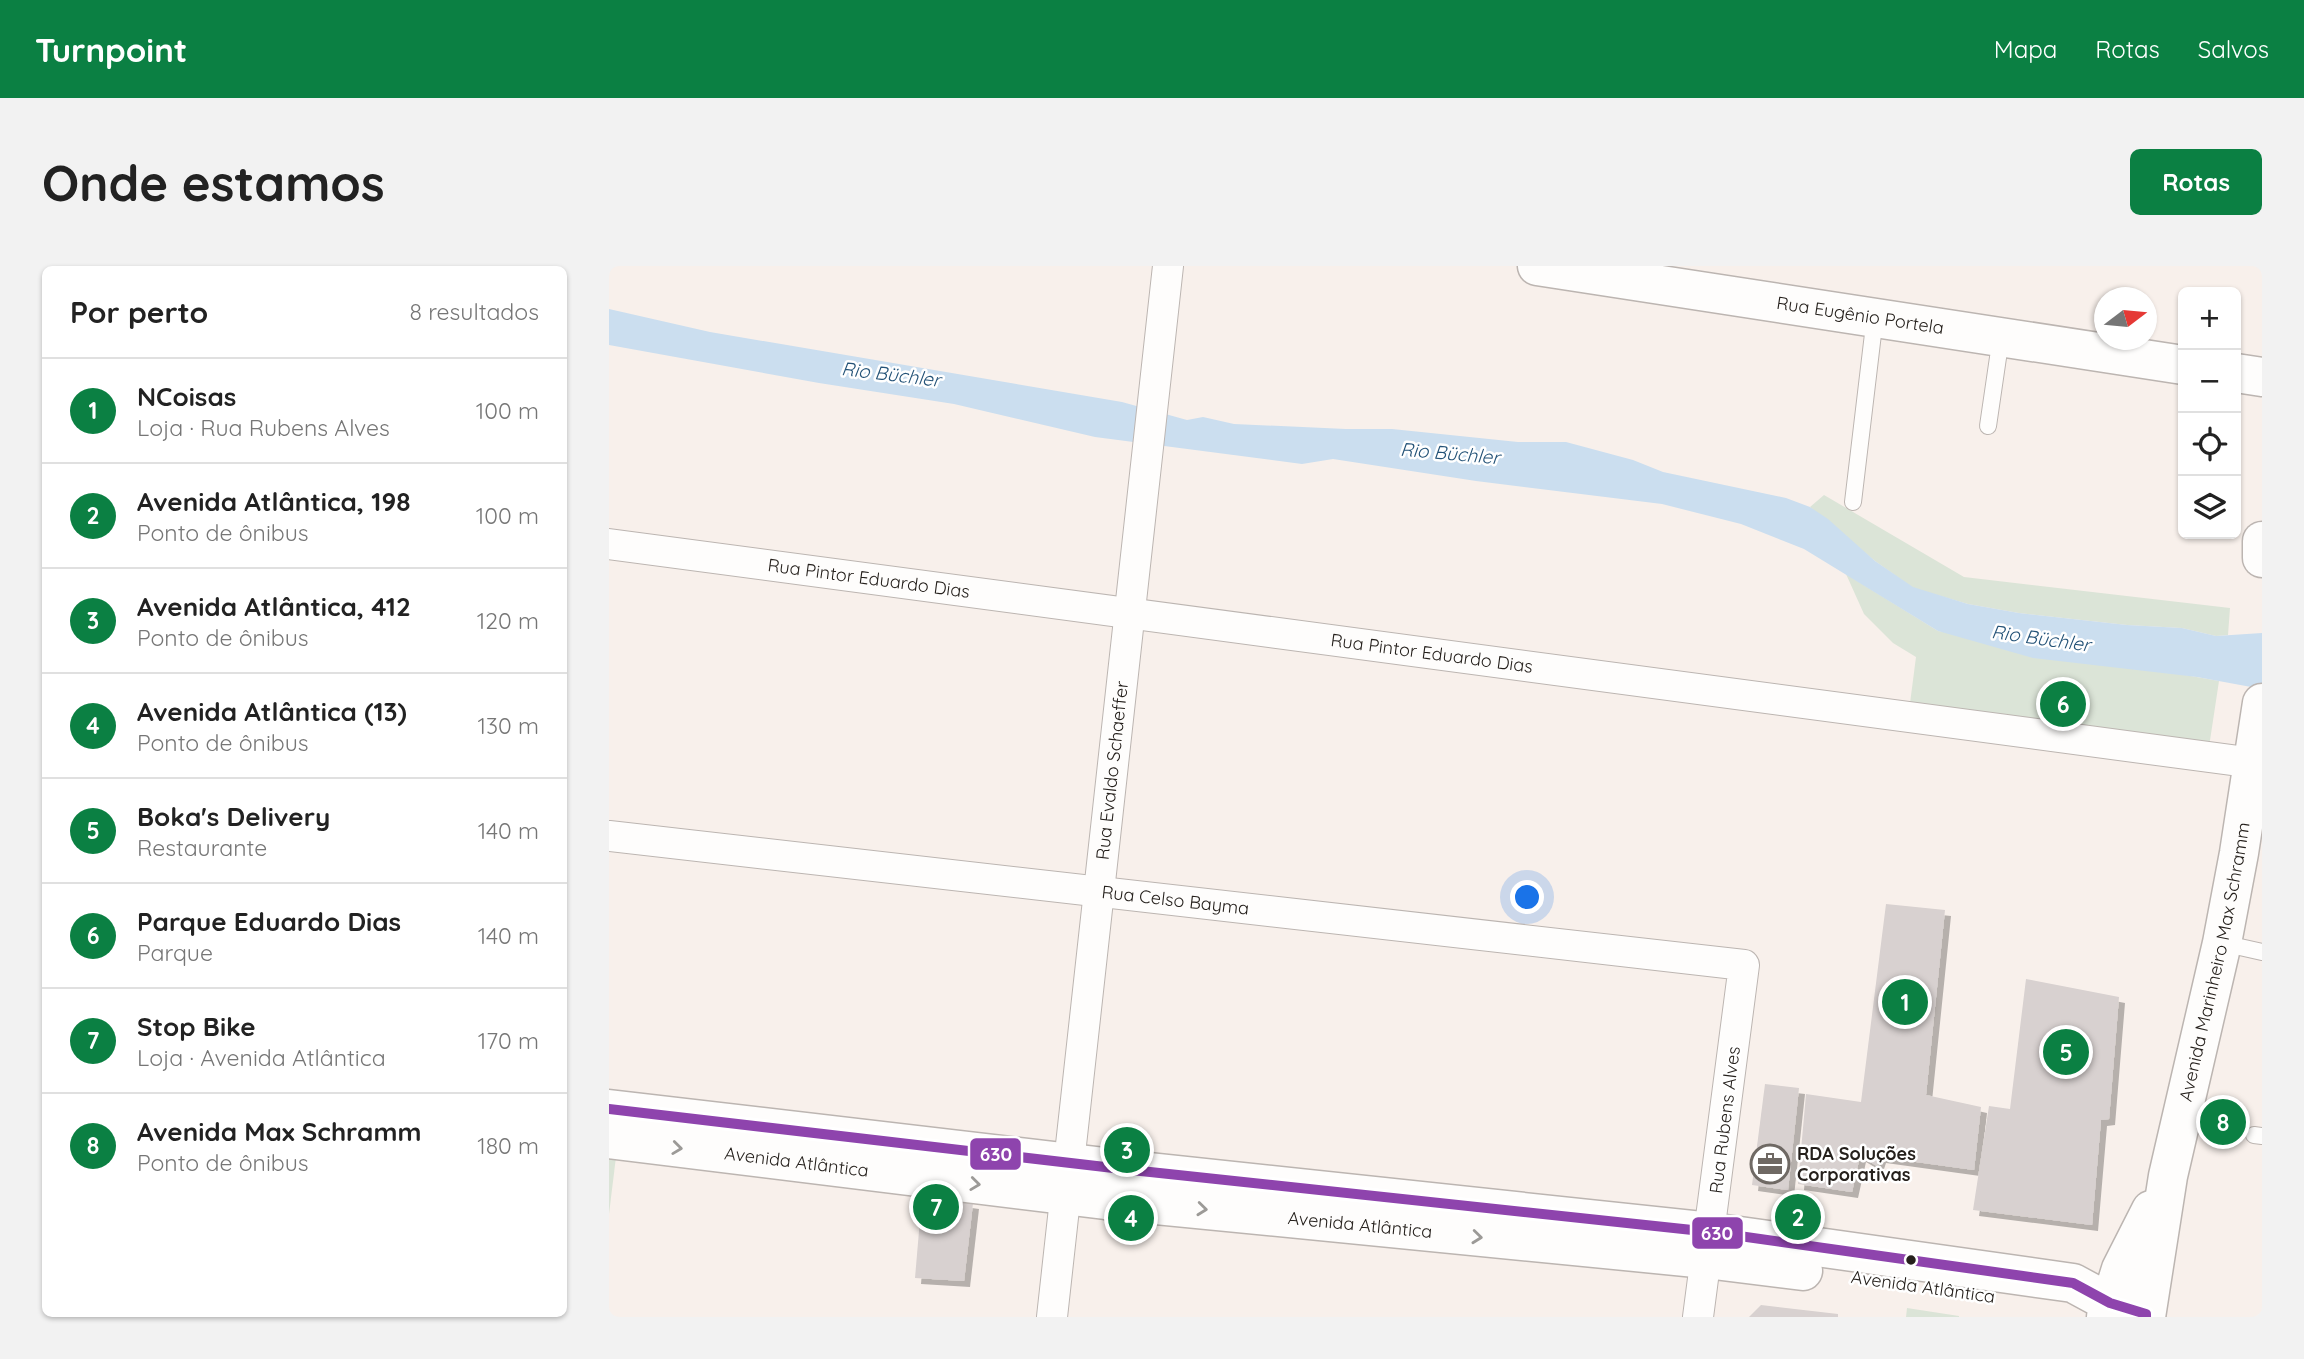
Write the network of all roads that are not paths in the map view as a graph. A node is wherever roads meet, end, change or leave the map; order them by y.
1 (1168, 266) edge
2 (1537, 266) edge
3 (1875, 317) junction
4 (2001, 337) junction
5 (2178, 364) edge
6 (2241, 374) edge
7 (2262, 377) edge
8 (1988, 425) dead end
9 (1853, 502) dead end
10 (2262, 541) edge
11 (609, 544) edge
12 (2262, 558) edge
13 (1129, 613) junction
14 (2262, 703) edge
15 (2254, 763) junction
16 (609, 836) edge
17 (1099, 891) junction
18 (2222, 943) junction
19 (2262, 952) edge
20 (1744, 965) joint
21 (609, 1109) edge
22 (609, 1139) edge
23 (2168, 1177) junction
24 (1067, 1179) junction
25 (1708, 1246) junction
26 (2108, 1310) edge
27 (2149, 1316) edge
28 (1052, 1317) edge
29 (1698, 1317) edge

1 - 13 street, Rua Evaldo Schaeffer
2 - 3 main road, Rua Eugênio Portela
3 - 4 main road, Rua Eugênio Portela
3 - 9 lane
4 - 5 main road, Rua Eugênio Portela
4 - 8 lane
6 - 7 main road
10 - 12 main road
11 - 13 street, Rua Pintor Eduardo Dias
13 - 15 street, Rua Pintor Eduardo Dias
13 - 17 street, Rua Evaldo Schaeffer
14 - 15 main road, Avenida Marinheiro Max Schramm
15 - 18 main road, Avenida Marinheiro Max Schramm
16 - 17 street, Rua Celso Bayma
17 - 20 street, Rua Celso Bayma
17 - 24 street, Rua Evaldo Schaeffer
18 - 19 lane
18 - 23 main road, Avenida Marinheiro Max Schramm
20 - 25 street, Rua Rubens Alves
21 - 24 main road, Avenida Atlântica
22 -> 24 main road, Avenida Atlântica
23 - 26 main road, Avenida Marinheiro Max Schramm
23 - 27 main road, Avenida Marinheiro Max Schramm
24 - 25 main road, Avenida Atlântica
24 - 28 street, Rua Evaldo Schaeffer
25 - 26 main road, Avenida Atlântica
25 - 29 street, Rua Rubens Alves
26 - 27 main road, Avenida Atlântica

